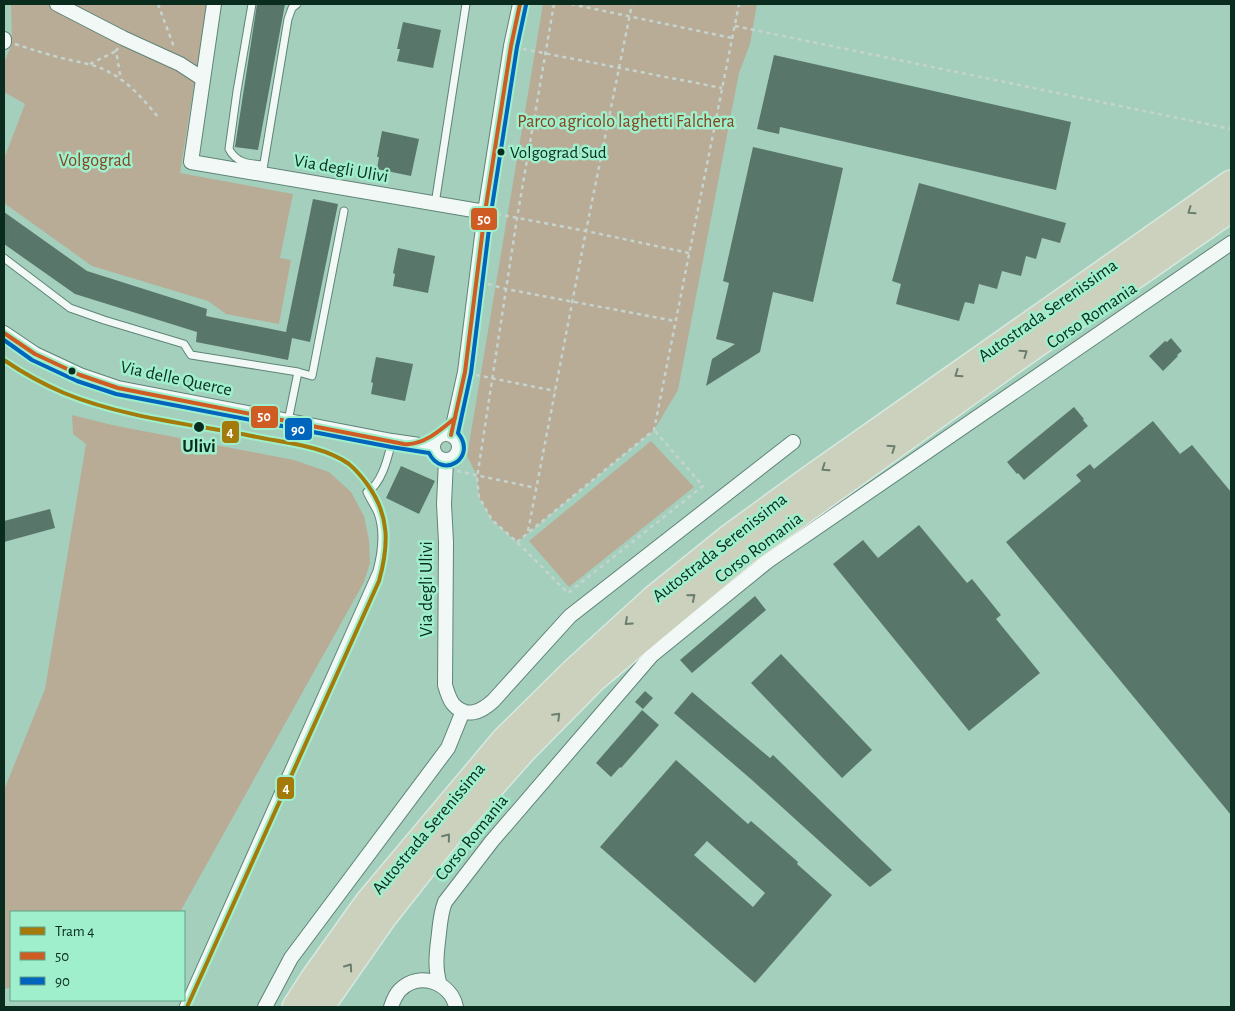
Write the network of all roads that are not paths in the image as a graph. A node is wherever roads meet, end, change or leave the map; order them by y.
1 (57, 4) edge
2 (214, 4) edge
3 (252, 4) edge
4 (297, 4) edge
5 (466, 4) edge
6 (520, 4) edge
7 (203, 79) junction
8 (263, 170) junction
9 (1231, 183) edge
10 (435, 204) junction
11 (1231, 209) edge
12 (344, 211) dead end
13 (485, 212) junction
14 (1231, 243) edge
15 (4, 258) edge
16 (4, 333) edge
17 (298, 372) junction
18 (455, 418) junction
19 (288, 421) junction
20 (452, 435) junction
21 (392, 441) junction
22 (793, 442) dead end
23 (410, 444) junction
24 (433, 447) junction
25 (446, 464) junction
26 (463, 711) junction
27 (435, 960) junction
28 (419, 980) junction
29 (440, 984) junction
30 (183, 1007) edge
31 (265, 1007) edge
32 (295, 1007) edge
33 (321, 1007) edge
34 (391, 1007) edge
35 (456, 1007) edge

1 - 7 street
2 - 7 street
3 - 8 lane
4 - 8 lane
5 - 10 lane
6 - 13 street
7 - 8 street, Via degli Ulivi
8 - 10 street, Via degli Ulivi
9 -> 32 highway, Autostrada Serenissima
10 - 13 street, Via degli Ulivi
33 -> 11 highway, Autostrada Serenissima
12 - 17 lane
13 - 18 street
14 - 27 street, Corso Romania
15 - 17 lane
16 - 19 street, Via delle Querce
17 - 19 lane
18 - 20 street
18 - 23 street
19 - 21 street, Via delle Querce
20 - 24 street
20 - 25 street
21 - 23 street, Via delle Querce
21 - 30 lane
22 - 26 street
23 - 24 street, Via delle Querce
24 - 25 street
25 - 26 street, Via degli Ulivi
26 - 31 street
27 - 28 street, Corso Romania
27 - 29 street, Corso Romania
28 - 29 street
28 - 34 street, Corso Romania
29 - 35 street

